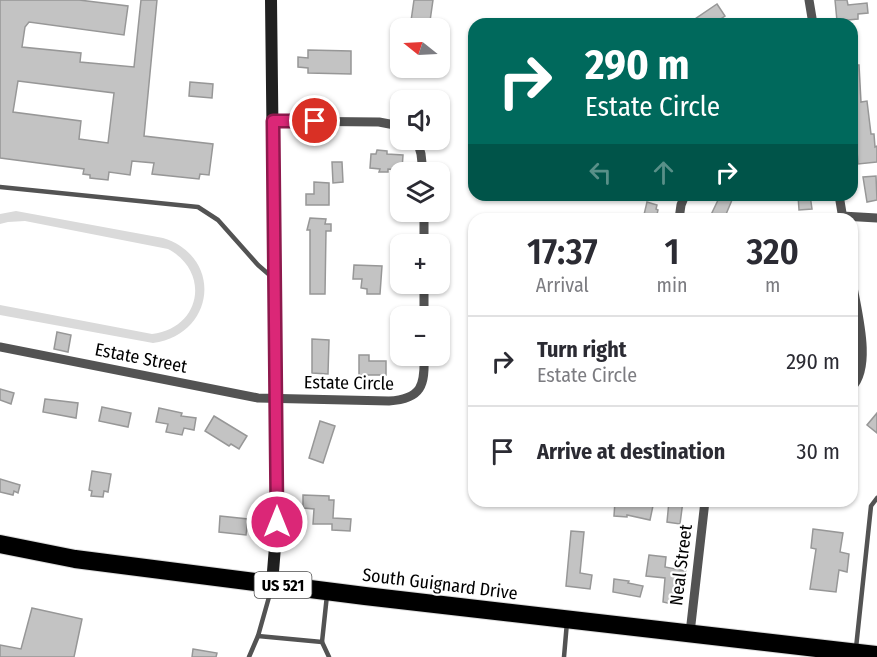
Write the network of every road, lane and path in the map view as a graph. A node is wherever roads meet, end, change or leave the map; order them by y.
1 (271, 0) edge
2 (809, 0) edge
3 (812, 18) edge
4 (273, 121) junction
5 (390, 124) edge
6 (0, 187) edge
7 (858, 218) edge
8 (877, 218) edge
9 (275, 280) junction
10 (858, 329) edge
11 (0, 348) edge
12 (423, 366) edge
13 (858, 379) edge
14 (276, 398) junction
15 (877, 498) edge
16 (704, 507) edge
17 (0, 544) edge
18 (272, 584) junction
19 (327, 591) junction
20 (567, 620) junction
21 (690, 633) junction
22 (258, 636) junction
23 (322, 642) junction
24 (856, 653) junction
25 (877, 655) edge
26 (249, 657) edge
27 (329, 657) edge
28 (564, 657) edge

1 - 4 street
2 - 3 street
4 - 5 street
4 - 9 street
6 - 9 lane
7 - 8 street
9 - 14 street
10 - 13 street
11 - 14 street, Estate Street
12 - 14 street, Estate Circle
14 - 18 street
15 - 24 lane
16 - 21 street, Neal Street
17 - 18 highway, South Guignard Drive / US 521
18 - 19 highway, South Guignard Drive / US 521
18 - 22 lane
19 - 20 highway, South Guignard Drive / US 521
19 - 23 lane
20 - 21 highway, South Guignard Drive / US 521
20 - 28 lane
21 - 24 highway, South Guignard Drive / US 521
22 - 23 lane
22 - 26 lane
23 - 27 lane
24 - 25 highway, South Guignard Drive / US 521

